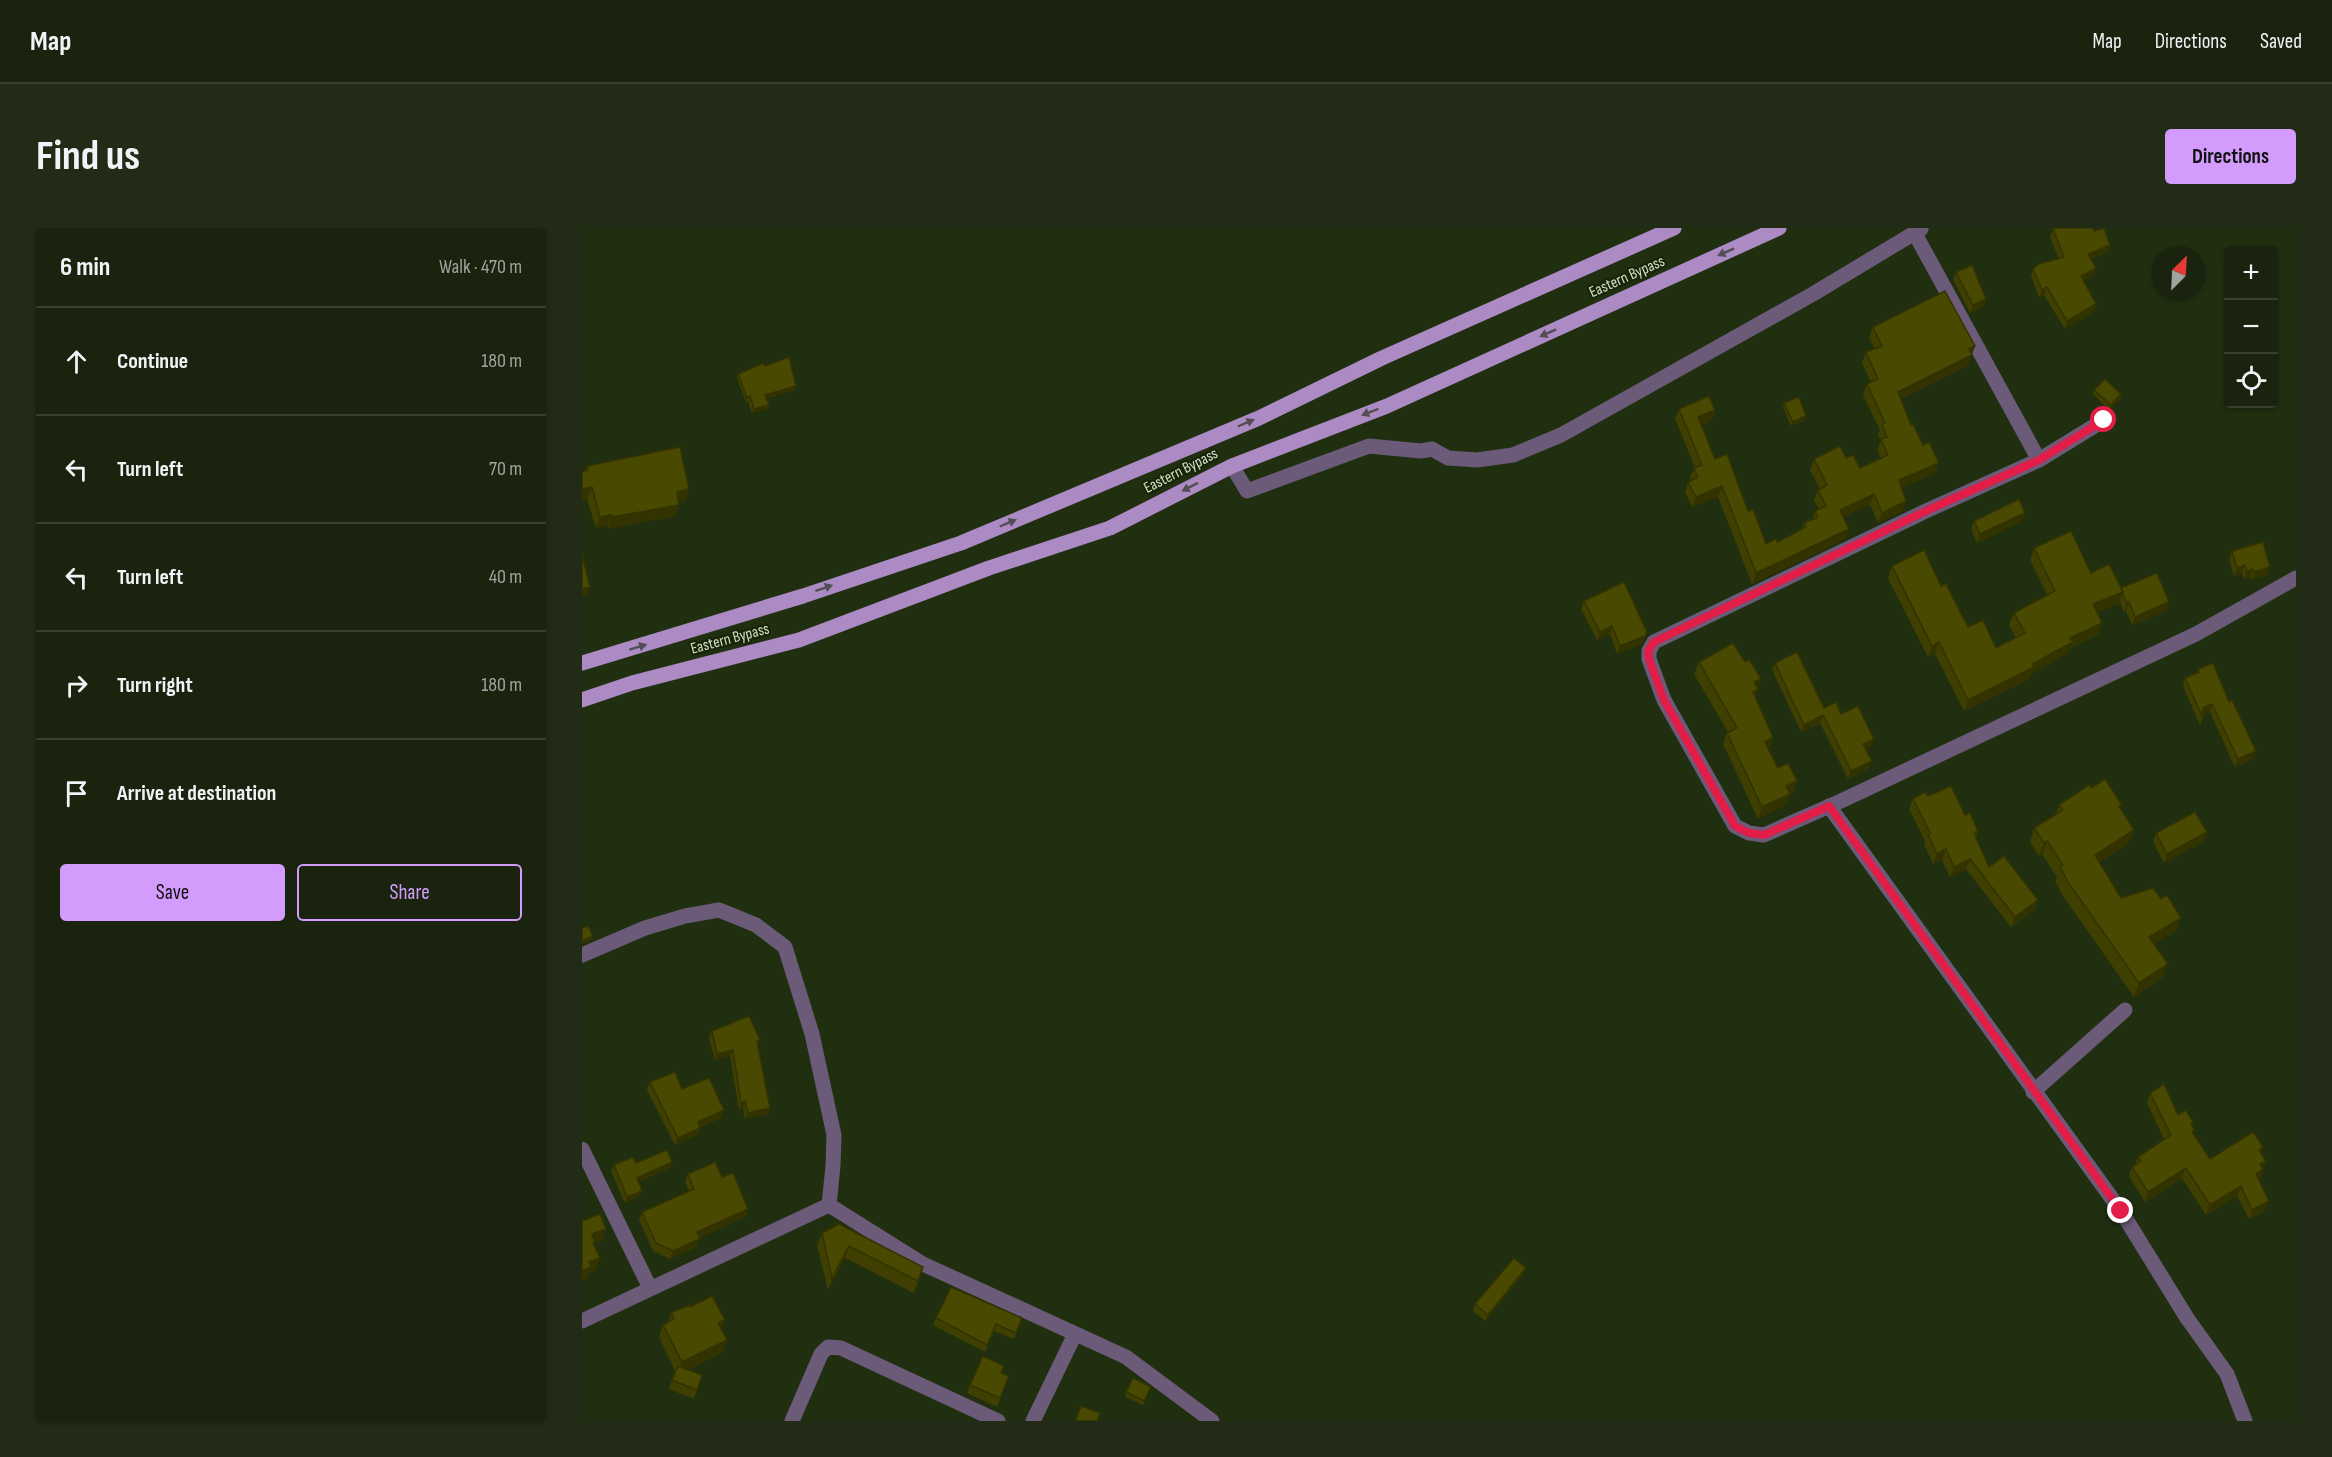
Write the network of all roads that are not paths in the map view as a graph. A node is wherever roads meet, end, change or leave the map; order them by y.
1 (1674, 228) edge
2 (1777, 229) edge
3 (1918, 230) edge
4 (2104, 420) dead end
5 (2039, 460) junction
6 (1232, 466) junction
7 (2296, 578) edge
8 (582, 663) edge
9 (582, 700) edge
10 (1829, 806) junction
11 (582, 955) edge
12 (2125, 1010) dead end
13 (2033, 1092) junction
14 (582, 1149) edge
15 (829, 1204) junction
16 (650, 1288) junction
17 (582, 1321) edge
18 (1075, 1334) junction
19 (792, 1421) edge
20 (998, 1421) edge
21 (1033, 1421) edge
22 (1212, 1421) edge
23 (2245, 1421) edge

8 -> 1 main road, Eastern Bypass
2 -> 6 main road, Eastern Bypass
3 - 5 street
3 - 6 street
4 - 5 street
5 - 10 street
6 -> 9 main road, Eastern Bypass
7 - 10 street
10 - 13 street
11 - 15 street
12 - 13 street
13 - 23 street
14 - 16 street
15 - 16 street
15 - 18 street
16 - 17 street
18 - 21 street
18 - 22 street
19 - 20 street

